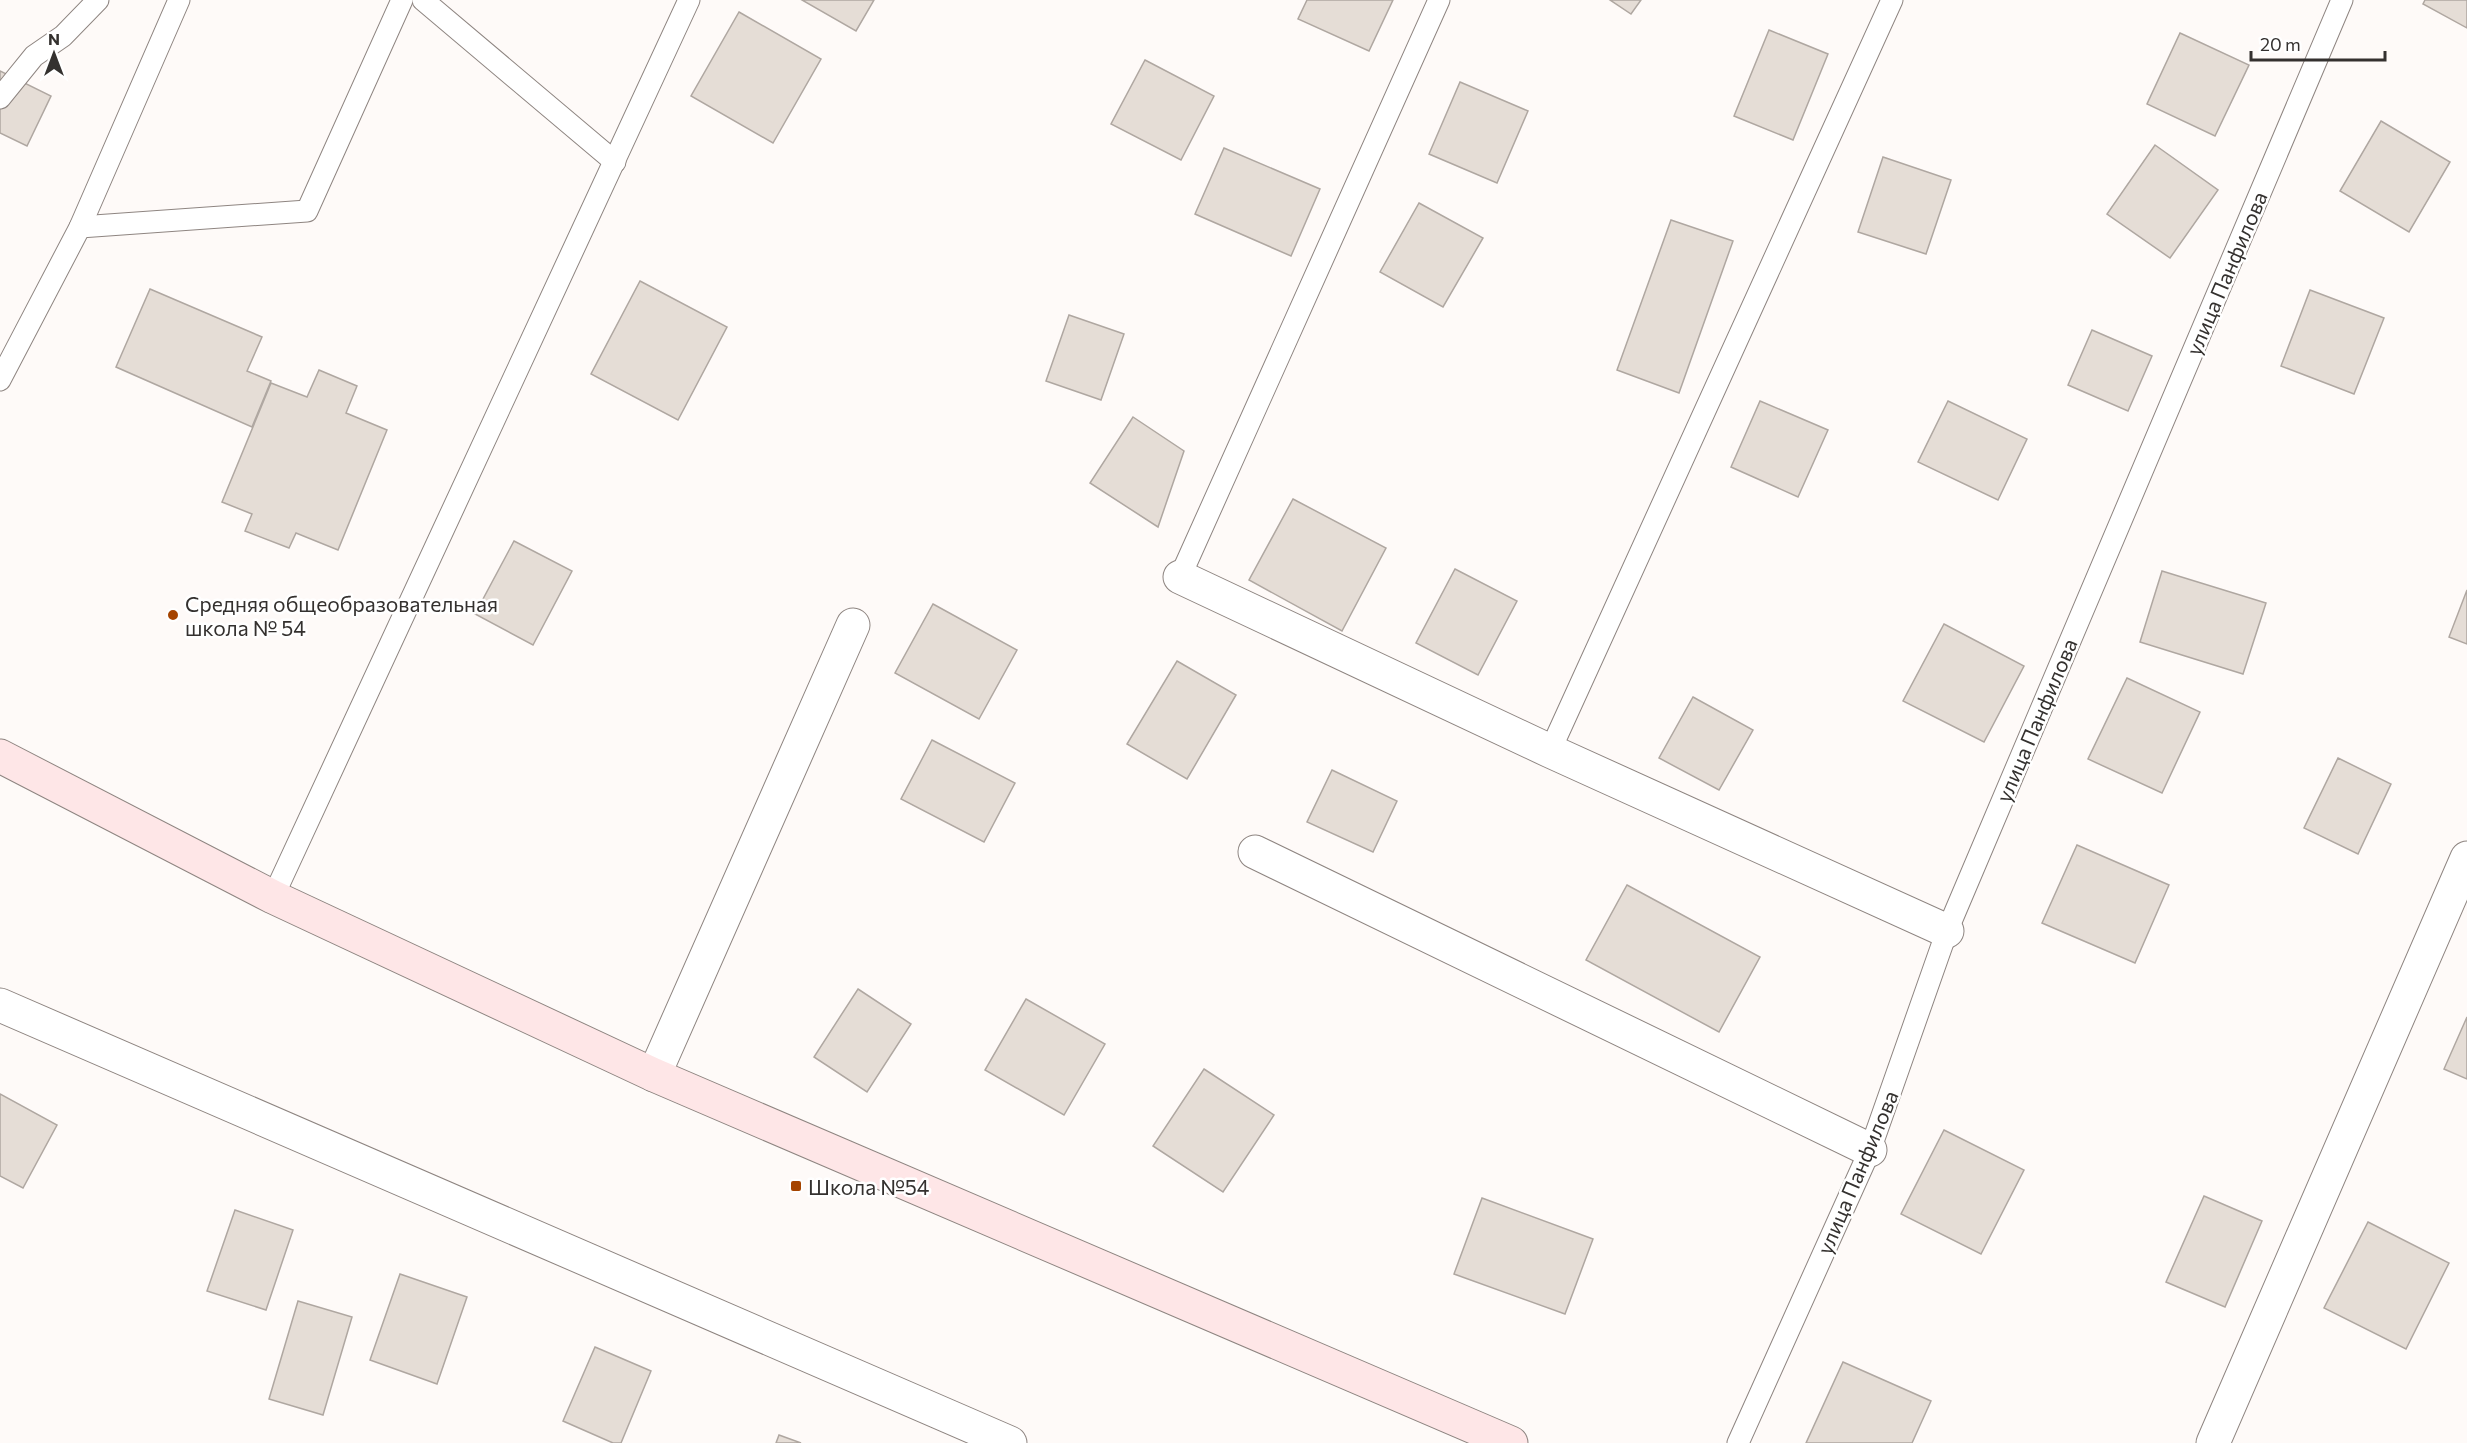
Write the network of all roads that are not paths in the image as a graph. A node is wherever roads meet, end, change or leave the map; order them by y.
1 (98, 0) edge
2 (179, 0) edge
3 (402, 0) edge
4 (423, 0) edge
5 (689, 0) edge
6 (1439, 0) edge
7 (1892, 0) edge
8 (2342, 0) edge
9 (0, 98) edge
10 (615, 162) junction
11 (80, 227) junction
12 (0, 380) edge
13 (1180, 577) joint
14 (853, 625) dead end
15 (1550, 751) junction
16 (0, 756) edge
17 (1255, 852) dead end
18 (2467, 858) edge
19 (273, 897) junction
20 (1947, 931) junction
21 (0, 1005) edge
22 (654, 1075) junction
23 (1870, 1150) junction
24 (1011, 1443) edge
25 (1511, 1443) edge
26 (1737, 1443) edge
27 (2213, 1443) edge

1 - 9 lane
2 - 11 lane
3 - 11 lane
4 - 10 lane
5 - 10 lane
6 - 13 lane
7 - 15 lane
8 - 20 lane, улица Панфилова
10 - 19 lane
11 - 12 lane
13 - 15 street
14 - 22 street
15 - 20 street
16 - 19 main road
17 - 23 street
18 - 27 street
19 - 22 main road
20 - 23 lane, улица Панфилова
21 - 24 street
22 - 25 main road
23 - 26 lane, улица Панфилова

